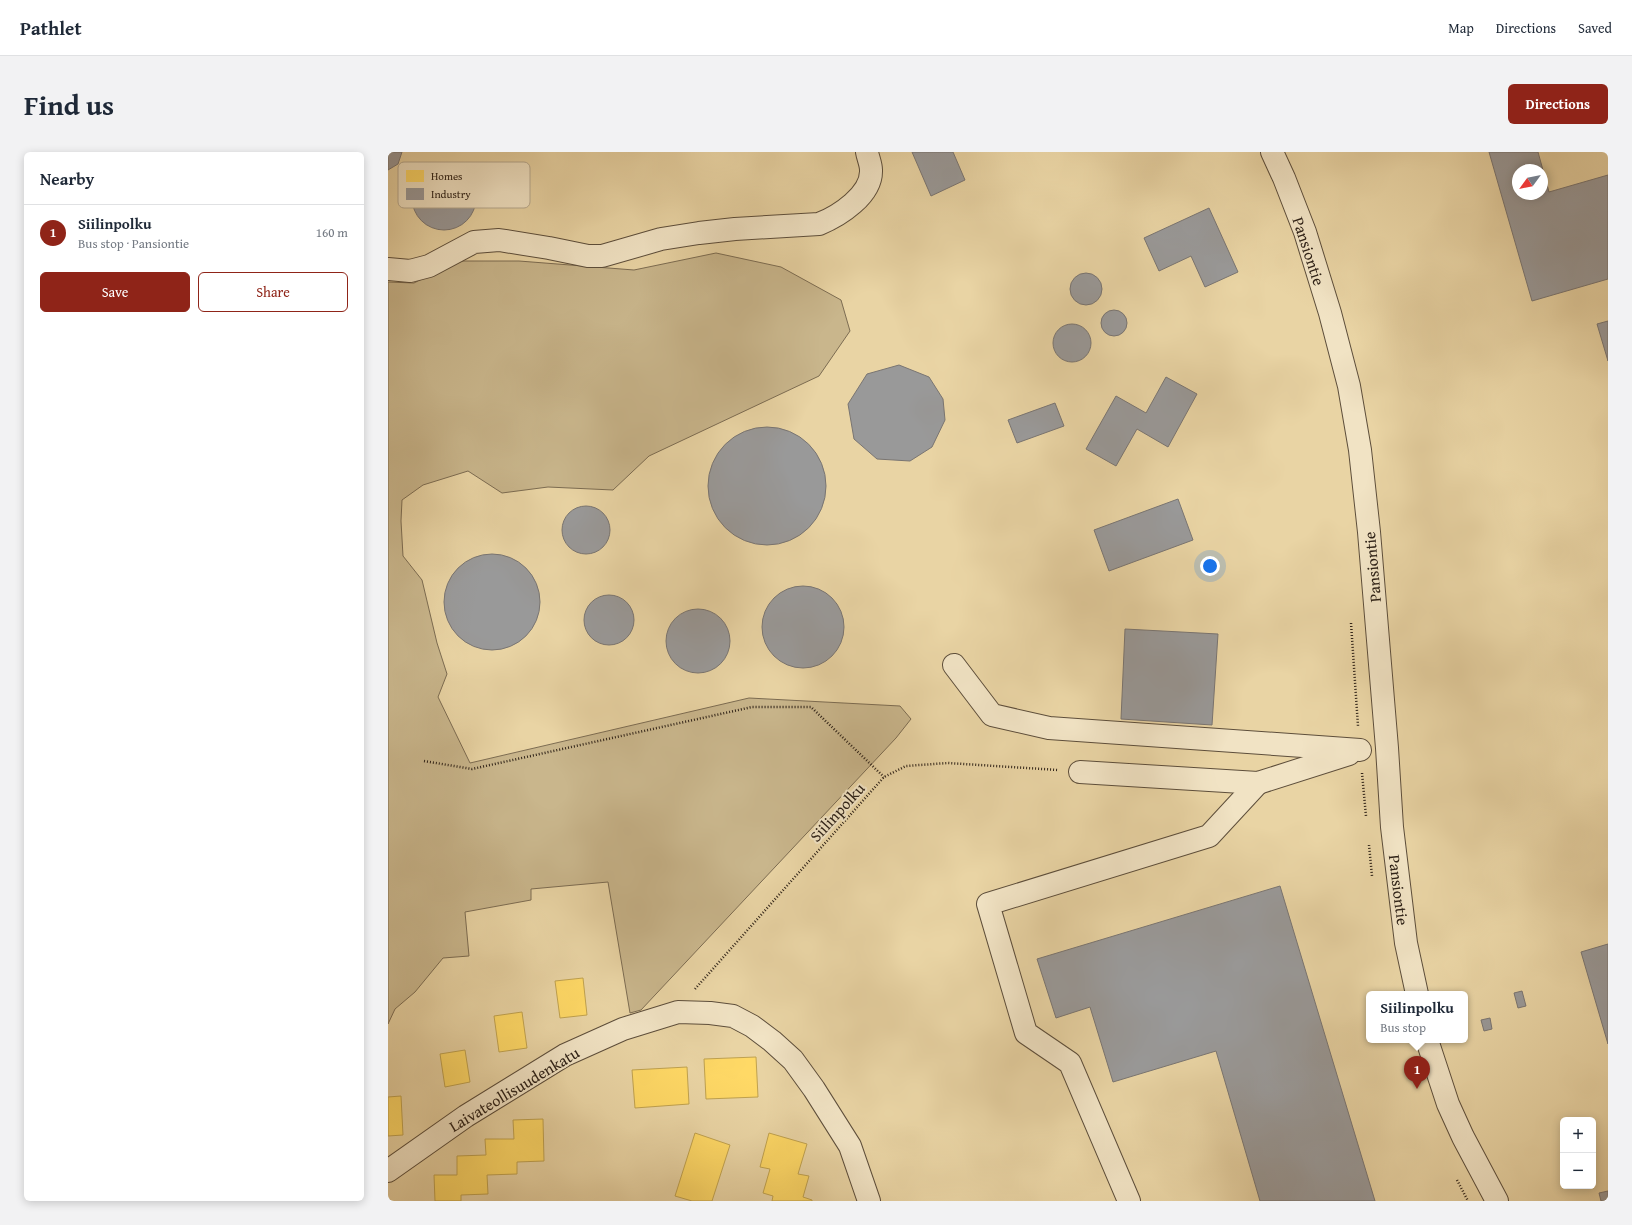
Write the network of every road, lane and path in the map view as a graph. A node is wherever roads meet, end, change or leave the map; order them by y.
1 (867, 152) edge
2 (1272, 152) edge
3 (388, 269) edge
4 (1351, 616) dead end
5 (954, 665) dead end
6 (1387, 748) junction
7 (1360, 750) junction
8 (424, 761) dead end
9 (1080, 772) joint
10 (884, 777) junction
11 (1258, 783) junction
12 (1366, 818) dead end
13 (1368, 841) dead end
14 (1373, 879) dead end
15 (1416, 991) edge
16 (678, 1012) junction
17 (1428, 1043) edge
18 (388, 1171) edge
19 (869, 1201) edge
20 (1129, 1201) edge
21 (1497, 1201) edge

1 - 3 street
2 - 6 street, Pansiontie
4 - 7 path
5 - 7 street
6 - 7 street
6 - 15 street, Pansiontie
7 - 11 street
7 - 12 path
8 - 10 path
9 - 10 path, Siilinpolku
9 - 11 street
10 - 16 path, Siilinpolku
11 - 20 street
13 - 14 path
16 - 18 street, Laivateollisuudenkatu
16 - 19 street, Laivateollisuudenkatu
17 - 21 street

